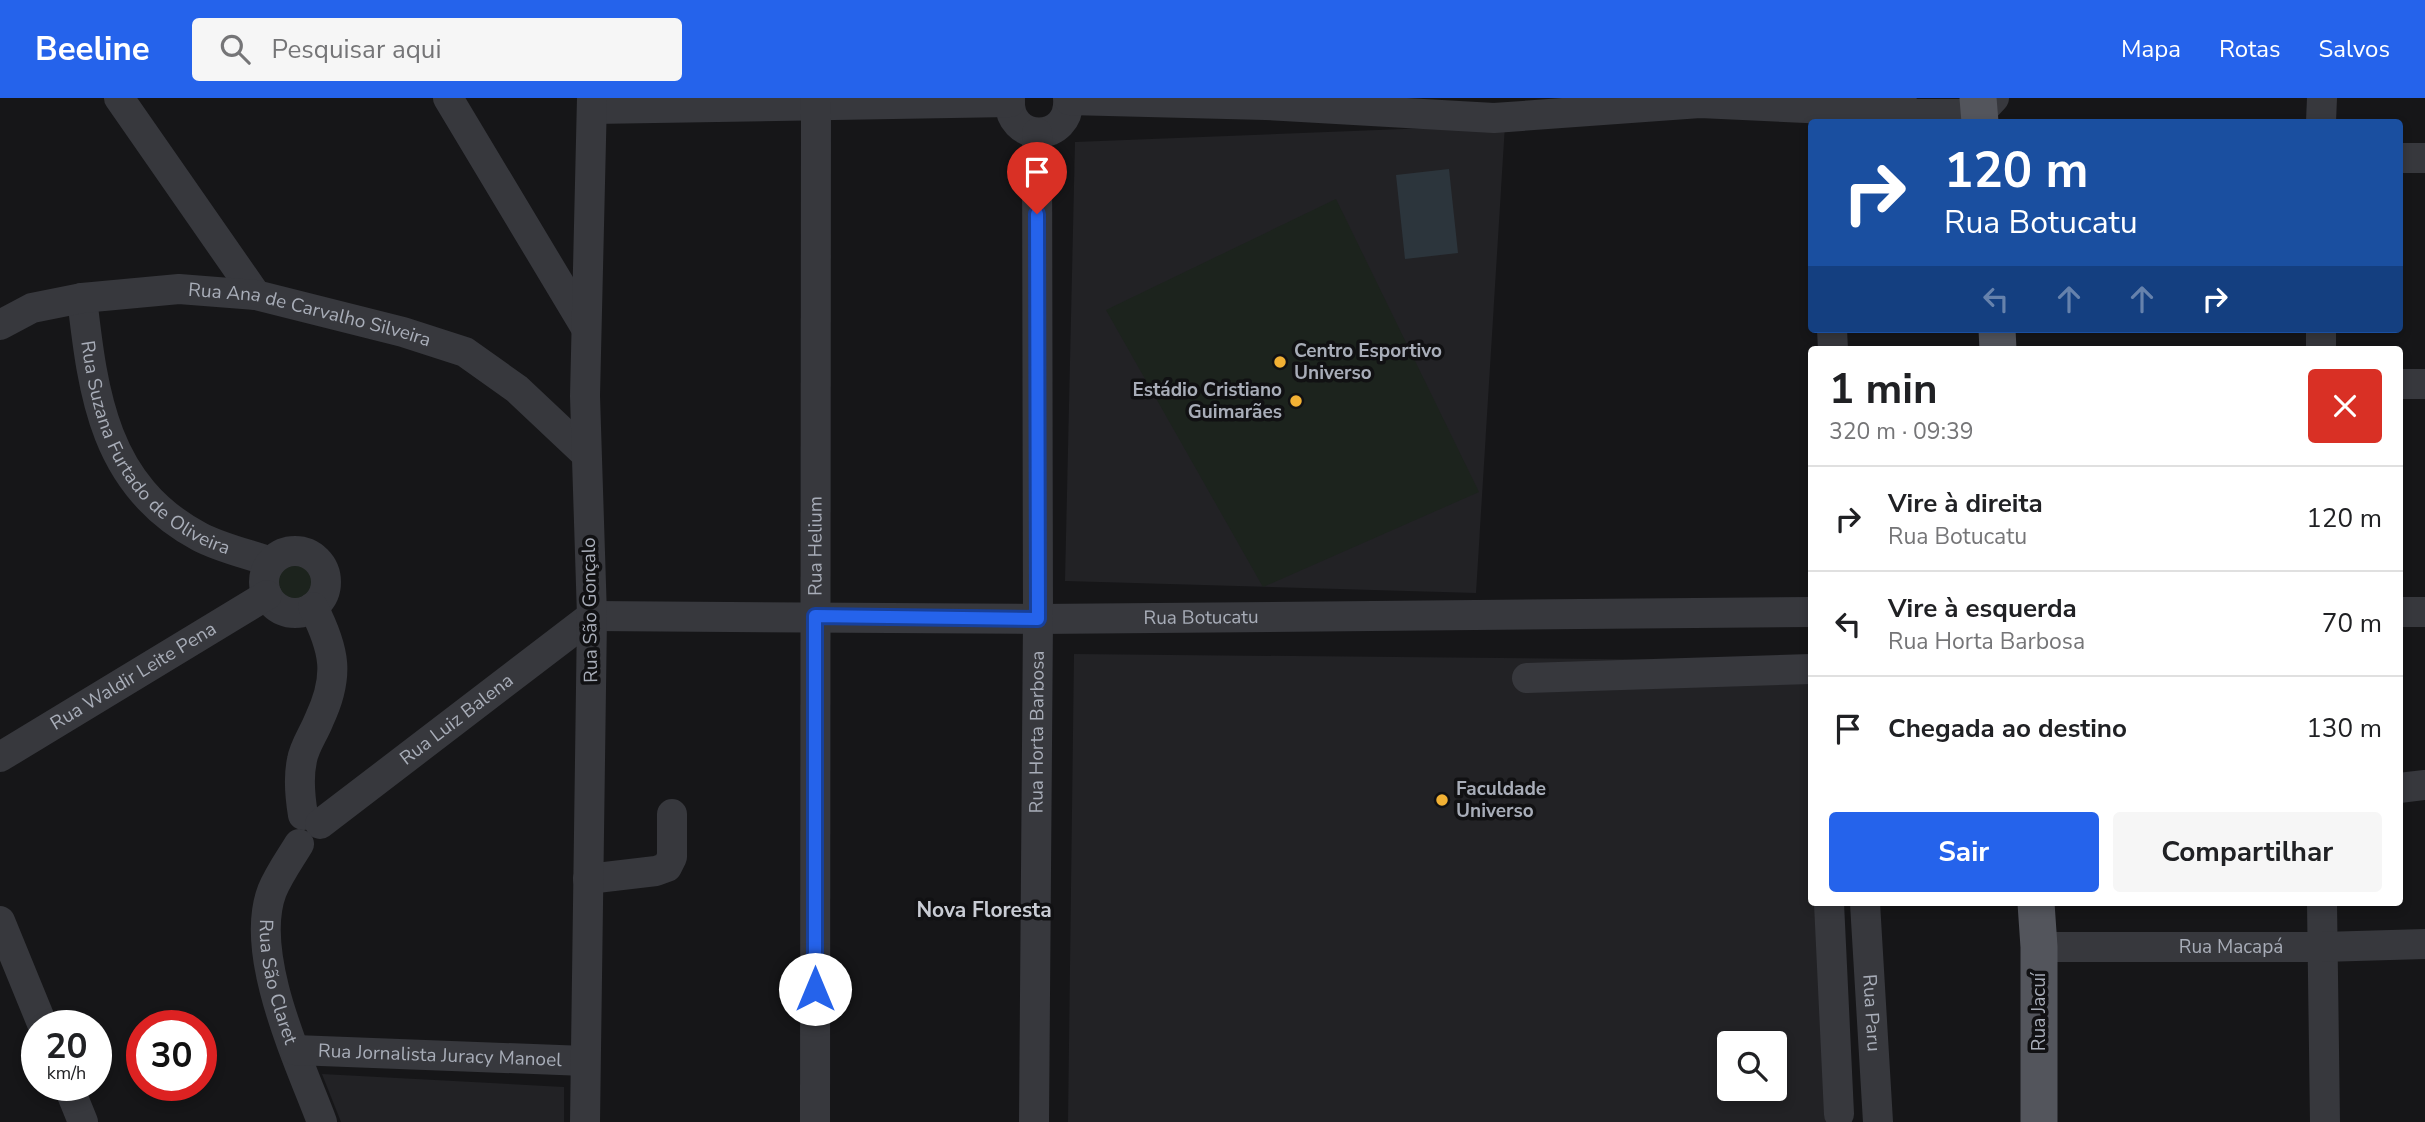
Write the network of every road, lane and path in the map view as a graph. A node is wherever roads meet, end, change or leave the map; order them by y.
1 (119, 98) edge
2 (448, 98) edge
3 (2322, 98) edge
4 (1068, 99) edge
5 (1010, 100) edge
6 (1700, 100) edge
7 (816, 101) edge
8 (1266, 101) edge
9 (592, 104) edge
10 (1494, 108) edge
11 (1983, 108) edge
12 (1828, 109) edge
13 (1916, 111) edge
14 (2321, 119) edge
15 (1037, 133) junction
16 (2403, 158) edge
17 (2425, 159) edge
18 (256, 295) junction
19 (82, 298) junction
20 (0, 325) edge
21 (586, 328) junction
22 (2403, 384) edge
23 (2425, 384) edge
24 (586, 454) junction
25 (271, 562) junction
26 (267, 595) junction
27 (313, 607) junction
28 (1808, 612) edge
29 (2403, 612) edge
30 (2425, 612) edge
31 (592, 616) junction
32 (815, 616) junction
33 (1038, 619) junction
34 (1808, 669) edge
35 (1527, 678) dead end
36 (0, 757) edge
37 (2425, 785) edge
38 (2403, 788) edge
39 (672, 814) dead end
40 (307, 828) junction
41 (588, 879) junction
42 (1829, 906) edge
43 (1866, 906) edge
44 (2036, 906) edge
45 (2322, 906) edge
46 (0, 920) edge
47 (2425, 944) edge
48 (2039, 947) junction
49 (2322, 947) junction
50 (37, 1010) edge
51 (295, 1050) junction
52 (585, 1061) junction
53 (74, 1101) edge
54 (1839, 1114) dead end
55 (83, 1122) edge
56 (322, 1122) edge
57 (585, 1122) edge
58 (815, 1122) edge
59 (1034, 1122) edge
60 (1878, 1122) edge
61 (2039, 1122) edge
62 (2325, 1122) edge

1 - 18 street
2 - 21 street
3 - 14 street
4 - 8 street
4 - 15 street
5 - 7 street
5 - 15 street
6 - 10 street
6 - 12 street
7 - 9 street
7 - 32 street, Rua Helium
8 - 10 street
9 - 21 street, Rua São Gonçalo
11 - 13 street
12 - 13 street
15 - 33 street, Rua Horta Barbosa
16 - 17 street
18 - 19 street, Rua Ana de Carvalho Silveira
18 - 24 street, Rua Ana de Carvalho Silveira
19 - 20 street, Rua Ana de Carvalho Silveira
19 - 25 street, Rua Suzana Furtado de Oliveira
21 - 24 street, Rua São Gonçalo
22 - 23 street
24 - 31 street, Rua São Gonçalo
25 - 26 street
25 - 27 street
26 - 27 street
26 - 36 street, Rua Waldir Leite Pena
27 - 40 street
28 - 33 street, Rua Botucatu
29 - 30 street
31 - 32 street, Rua Botucatu
31 - 40 street, Rua Luiz Balena
31 - 41 street, Rua São Gonçalo
32 - 33 street, Rua Botucatu
32 - 58 street, Rua Helium
33 - 59 street, Rua Horta Barbosa
34 - 35 street
37 - 38 street
39 - 41 street
40 - 51 street, Rua São Claret
41 - 52 street, Rua São Gonçalo
42 - 54 street
43 - 60 street, Rua Paru
44 - 48 main road, Rua Jacuí
45 - 49 street
46 - 50 street
47 - 49 street, Rua Macapá
48 - 49 street, Rua Macapá
48 - 61 main road, Rua Jacuí
49 - 62 street
51 - 52 street, Rua Jornalista Juracy Manoel
51 - 56 street, Rua São Claret
52 - 57 street, Rua São Gonçalo
53 - 55 street

